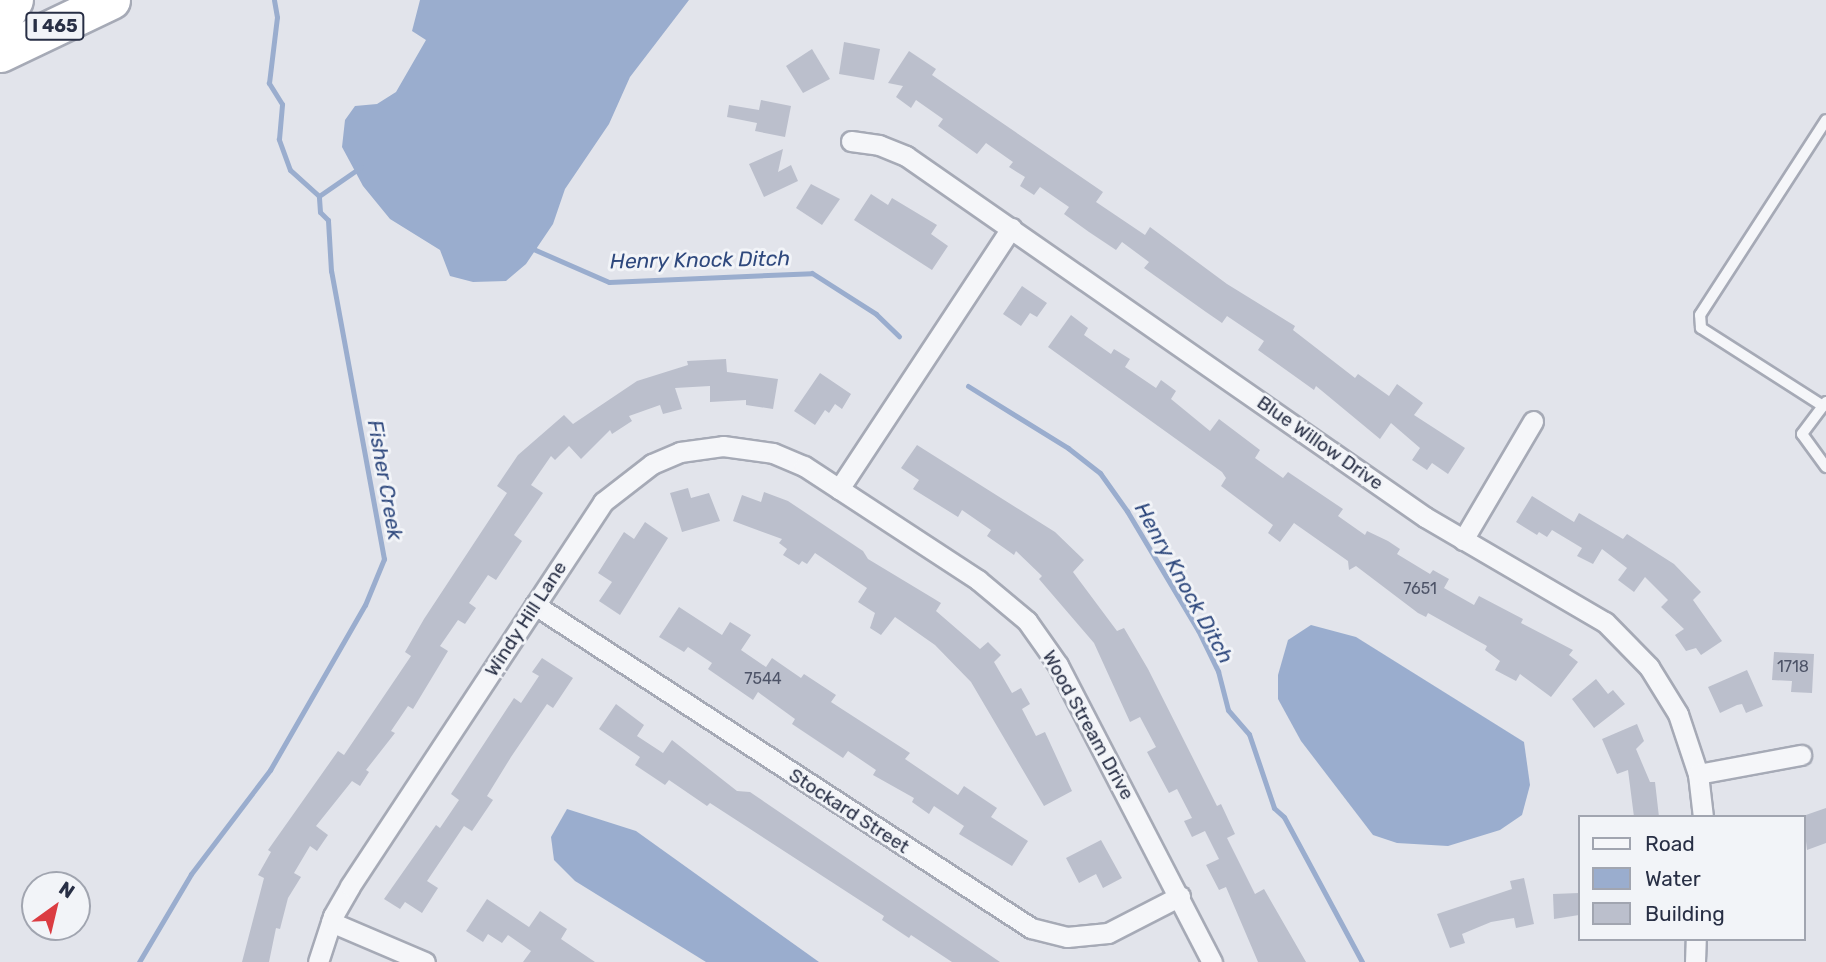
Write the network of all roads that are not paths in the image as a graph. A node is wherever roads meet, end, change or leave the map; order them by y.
1 (14, 0) edge
2 (111, 0) edge
3 (0, 23) edge
4 (0, 53) edge
5 (1826, 120) edge
6 (851, 141) dead end
7 (1011, 228) junction
8 (1824, 404) edge
9 (1533, 421) dead end
10 (1826, 467) edge
11 (839, 489) junction
12 (1463, 540) junction
13 (535, 605) junction
14 (1801, 755) dead end
15 (1698, 774) junction
16 (1703, 815) edge
17 (1180, 895) junction
18 (331, 922) junction
19 (1696, 941) edge
20 (318, 962) edge
21 (425, 962) edge
22 (1212, 962) edge
23 (1695, 962) edge

1 - 3 highway
2 - 4 highway, I 465
5 - 8 lane
6 - 7 street, Blue Willow Drive
7 - 11 street
7 - 12 street, Blue Willow Drive
8 - 10 lane
9 - 12 street
11 - 13 street, Windy Hill Lane
11 - 17 street, Wood Stream Drive
12 - 15 street, Blue Willow Drive
13 - 17 street, Stockard Street
13 - 18 street, Windy Hill Lane
14 - 15 street
15 - 16 street, Blue Willow Drive
17 - 22 street, Wood Stream Drive
18 - 20 street, Windy Hill Lane
18 - 21 street
19 - 23 street

